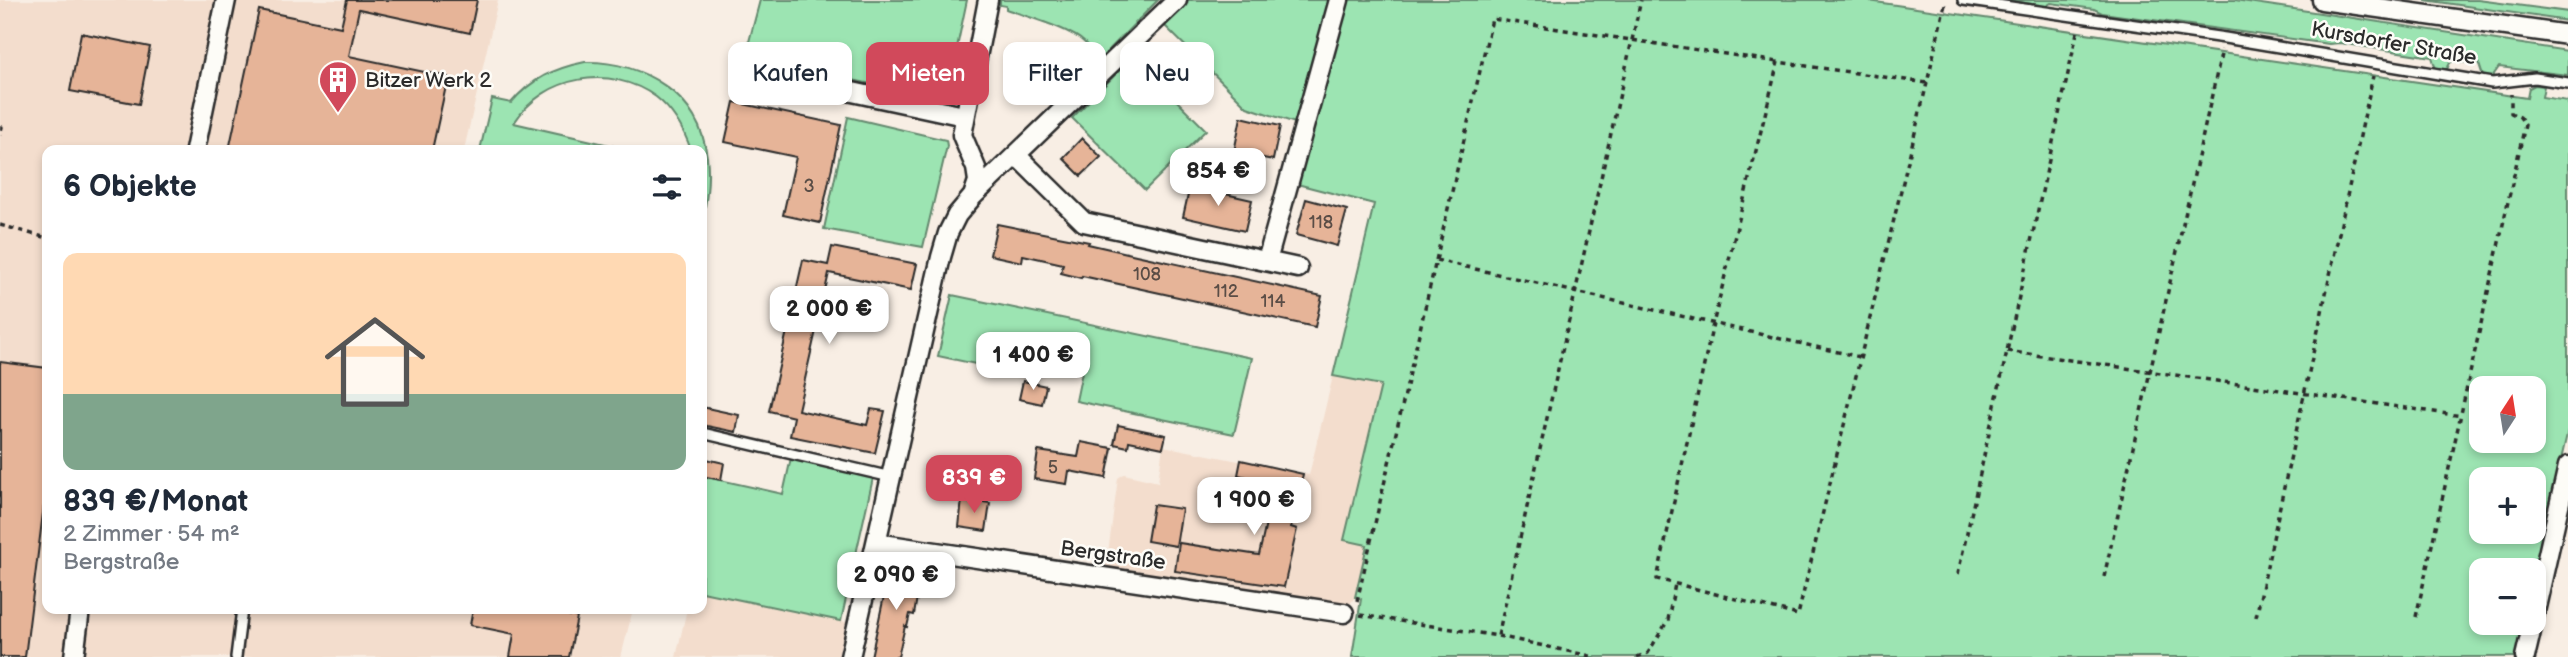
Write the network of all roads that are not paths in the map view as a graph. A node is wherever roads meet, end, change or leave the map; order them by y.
1 (226, 0) edge
2 (988, 0) edge
3 (1177, 0) edge
4 (1339, 0) edge
5 (1964, 0) edge
6 (2322, 0) edge
7 (2568, 36) edge
8 (2568, 83) edge
9 (852, 92) edge
10 (964, 116) junction
11 (196, 145) edge
12 (1017, 156) junction
13 (973, 196) junction
14 (1268, 261) junction
15 (1298, 268) dead end
16 (707, 434) edge
17 (2568, 466) edge
18 (891, 477) junction
19 (876, 543) junction
20 (2546, 563) edge
21 (1344, 612) road end
22 (79, 614) edge
23 (242, 614) edge
24 (2530, 635) edge
25 (74, 657) edge
26 (236, 657) edge
27 (850, 657) edge
28 (2525, 657) edge

1 - 11 street
2 - 10 street
3 - 12 street
4 - 14 street
5 - 8 lane, Kursdorfer Straße
6 - 7 street
9 - 10 street
10 - 13 street
12 - 13 street
12 - 14 street
13 - 18 street
14 - 15 street
16 - 18 lane
17 - 20 street
18 - 19 street
19 - 21 street, Bergstraße
19 - 27 street
22 - 25 street
23 - 26 lane
24 - 28 street

